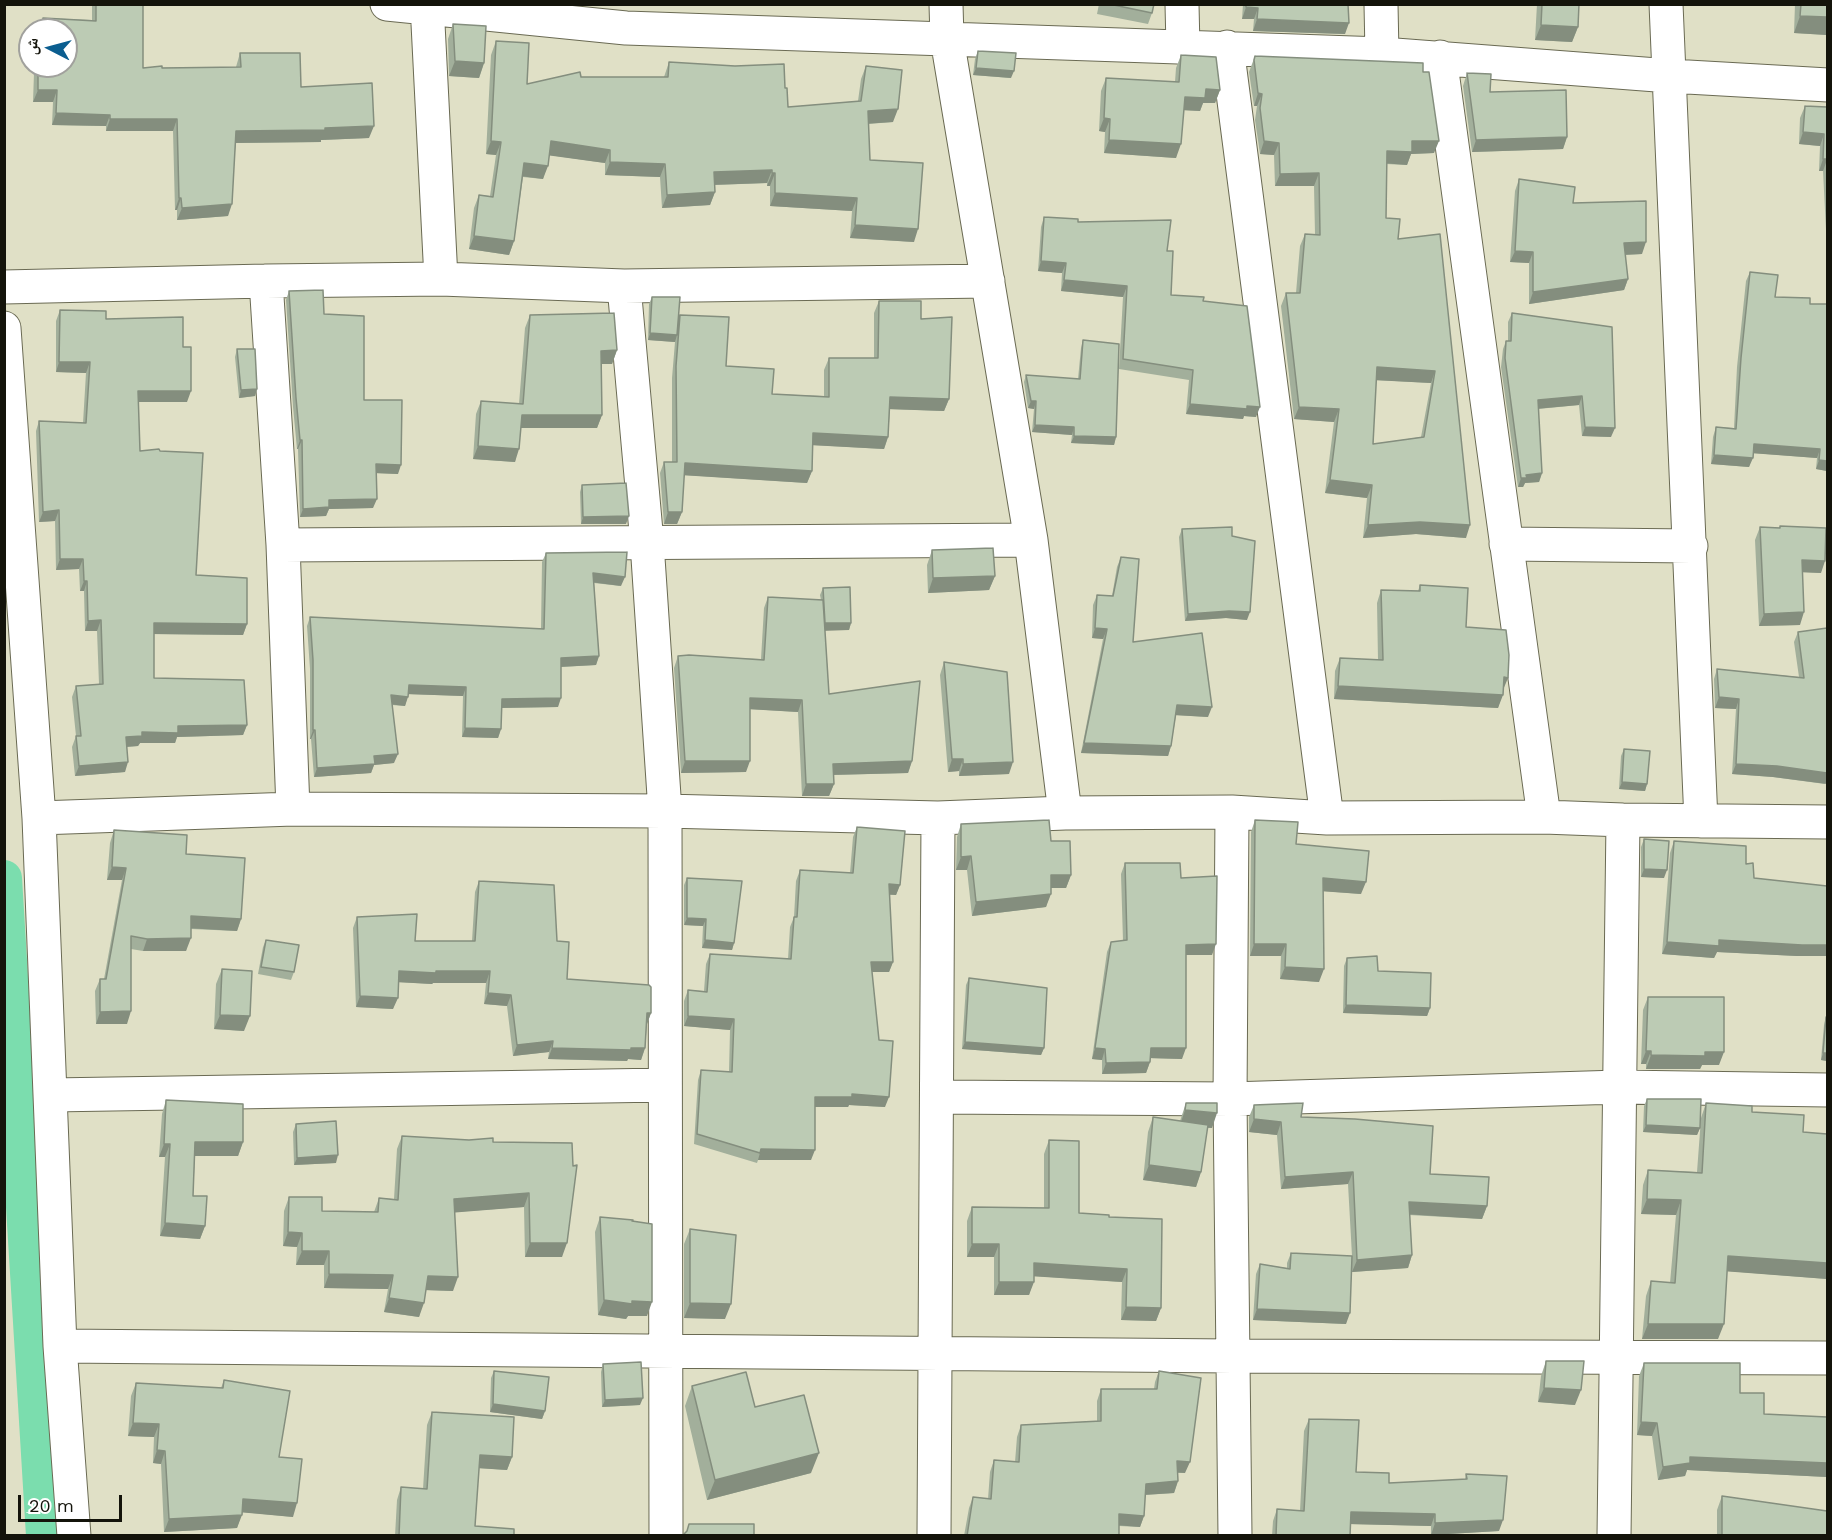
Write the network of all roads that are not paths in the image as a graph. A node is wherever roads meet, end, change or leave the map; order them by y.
1 (387, 4) edge
2 (946, 4) edge
3 (1182, 4) edge
4 (1381, 4) edge
5 (1666, 4) edge
6 (427, 7) edge
7 (626, 16) edge
8 (946, 39) junction
9 (1227, 47) junction
10 (1183, 48) junction
11 (1382, 54) junction
12 (1440, 57) junction
13 (1670, 76) junction
14 (1827, 85) edge
15 (441, 279) junction
16 (266, 280) junction
17 (988, 281) junction
18 (624, 286) junction
19 (4, 287) edge
20 (4, 328) edge
21 (1031, 540) junction
22 (647, 543) junction
23 (1506, 544) junction
24 (283, 545) junction
25 (1691, 546) junction
26 (293, 809) junction
27 (665, 811) junction
28 (1232, 812) junction
29 (1065, 813) junction
30 (1544, 817) junction
31 (39, 818) junction
32 (938, 818) junction
33 (1327, 818) junction
34 (1623, 820) junction
35 (1701, 821) junction
36 (1827, 822) edge
37 (665, 1085) junction
38 (1619, 1087) junction
39 (1827, 1090) edge
40 (51, 1095) junction
41 (937, 1097) junction
42 (1230, 1099) junction
43 (60, 1346) junction
44 (667, 1351) junction
45 (934, 1354) junction
46 (1233, 1356) junction
47 (1827, 1358) edge
48 (1617, 1359) junction
49 (74, 1536) edge
50 (666, 1536) edge
51 (934, 1536) edge
52 (1235, 1536) edge
53 (1614, 1536) edge

1 - 6 street
2 - 8 street
3 - 10 street
4 - 11 street
5 - 13 street
6 - 7 street
6 - 15 street
7 - 8 street
8 - 10 street
8 - 17 street
9 - 10 street
9 - 11 street
9 - 33 street
11 - 12 street
12 - 13 street
12 - 23 street
13 - 14 street
13 - 25 street
15 - 16 street
15 - 18 street
16 - 19 street
16 - 24 street
17 - 18 street
17 - 21 street
18 - 22 street
20 - 31 street
21 - 22 street
21 - 29 street
22 - 24 street
22 - 27 street
23 - 25 street
23 - 30 street
24 - 26 street
25 - 35 street
26 - 27 street
26 - 31 street
27 - 32 street
27 - 37 street
28 - 29 street
28 - 33 street
28 - 42 street
29 - 32 street
30 - 33 street
30 - 34 street
31 - 40 street
32 - 41 street
34 - 35 street
34 - 38 street
35 - 36 street
37 - 40 street
37 - 44 street
38 - 39 street
38 - 42 street
38 - 48 street
40 - 43 street
41 - 42 street
41 - 45 street
42 - 46 street
43 - 44 street
43 - 49 street
44 - 45 street
44 - 50 street
45 - 46 street
45 - 51 street
46 - 48 street
46 - 52 street
47 - 48 street
48 - 53 street

